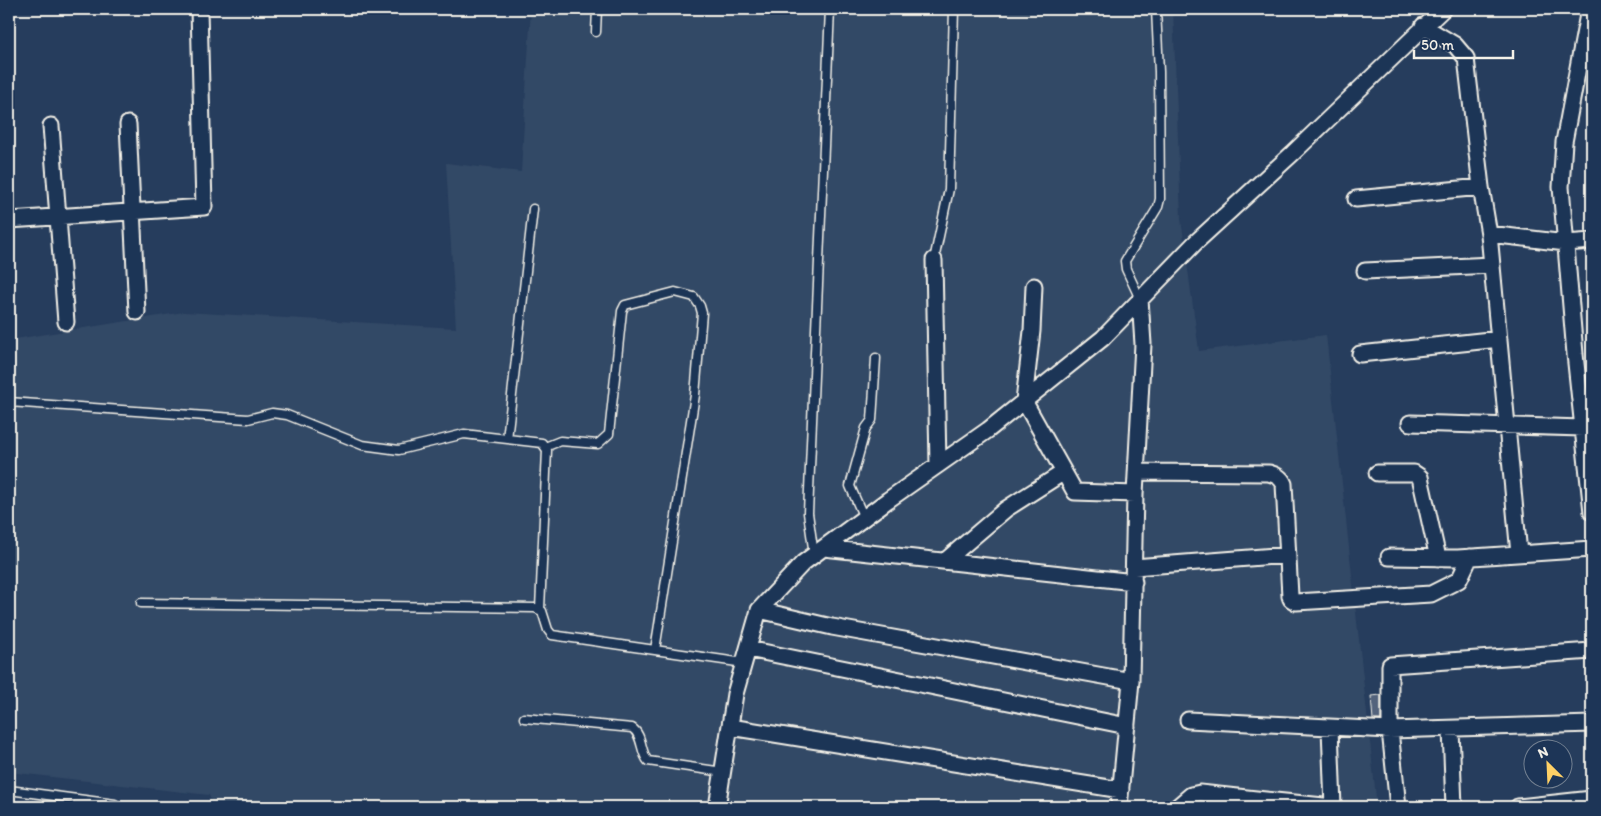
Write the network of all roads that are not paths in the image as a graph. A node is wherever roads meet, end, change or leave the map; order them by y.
1 (198, 9) edge
2 (597, 9) edge
3 (830, 9) edge
4 (954, 9) edge
5 (1156, 9) edge
6 (1443, 9) edge
7 (1590, 9) edge
8 (1423, 26) junction
9 (596, 32) dead end
10 (128, 124) dead end
11 (51, 126) dead end
12 (1481, 187) junction
13 (1356, 199) dead end
14 (533, 208) dead end
15 (131, 212) junction
16 (58, 217) junction
17 (9, 220) edge
18 (1489, 234) junction
19 (1592, 242) edge
20 (1566, 243) junction
21 (934, 260) joint
22 (1492, 265) junction
23 (1365, 271) dead end
24 (1034, 286) dead end
25 (1140, 298) junction
26 (137, 312) dead end
27 (66, 322) dead end
28 (1500, 339) junction
29 (1360, 354) dead end
30 (876, 358) dead end
31 (1024, 401) junction
32 (9, 402) edge
33 (1410, 423) dead end
34 (1506, 426) junction
35 (1583, 428) junction
36 (507, 439) junction
37 (545, 447) junction
38 (1589, 451) edge
39 (938, 464) junction
40 (1064, 472) junction
41 (1137, 472) junction
42 (1377, 473) dead end
43 (1135, 494) junction
44 (1592, 512) edge
45 (864, 518) junction
46 (1592, 549) edge
47 (819, 552) junction
48 (1520, 554) junction
49 (1287, 555) junction
50 (1389, 557) dead end
51 (1470, 557) junction
52 (1438, 558) junction
53 (945, 561) junction
54 (1134, 574) junction
55 (141, 603) dead end
56 (540, 609) junction
57 (759, 610) junction
58 (655, 650) junction
59 (1592, 651) edge
60 (746, 656) junction
61 (1131, 681) junction
62 (524, 718) dead end
63 (1188, 720) dead end
64 (1592, 724) edge
65 (1127, 726) junction
66 (730, 727) junction
67 (1330, 728) junction
68 (1451, 729) junction
69 (1390, 730) junction
70 (723, 772) junction
71 (9, 790) edge
72 (1121, 790) junction
73 (1588, 802) edge
74 (115, 804) dead end
75 (717, 807) edge
76 (1119, 807) edge
77 (1178, 807) edge
78 (1333, 807) edge
79 (1398, 807) edge
80 (1454, 807) edge
81 (1518, 807) edge

1 - 15 street
2 - 9 lane
3 - 47 lane
4 - 21 lane
5 - 25 lane
6 - 8 street
7 - 20 street
8 - 12 street
8 - 25 street
10 - 15 street
11 - 16 street
12 - 13 street
12 - 18 street
14 - 36 lane
15 - 16 street
15 - 26 street
16 - 17 street
16 - 27 street
18 - 20 street
18 - 22 street
19 - 20 street
20 - 35 street
21 - 39 street
22 - 23 street
22 - 28 street
24 - 31 street
25 - 31 street
25 - 41 street
28 - 29 street
28 - 34 street
30 - 45 lane
31 - 39 street
31 - 40 street
32 - 36 lane
33 - 34 street
34 - 35 street
34 - 48 street
35 - 38 street
36 - 37 lane
37 - 56 lane
37 - 58 lane
38 - 44 street
39 - 45 street
40 - 43 street
40 - 53 street
41 - 43 street
41 - 49 street
42 - 52 street
43 - 54 street
45 - 47 street
46 - 48 street
47 - 53 street
47 - 57 street
48 - 51 street
49 - 51 street
49 - 54 street
50 - 52 street
51 - 52 street
53 - 54 street
54 - 61 street
55 - 56 lane
56 - 58 lane
57 - 60 street
57 - 61 street
58 - 60 lane
59 - 69 street
60 - 65 street
60 - 66 street
61 - 65 street
62 - 70 lane
63 - 67 street
64 - 68 street
65 - 72 street
66 - 70 street
66 - 72 street
67 - 69 street
67 - 78 street
68 - 69 street
68 - 80 street
69 - 79 street
70 - 75 street
71 - 74 lane
72 - 76 street
73 - 81 street
77 - 78 street

